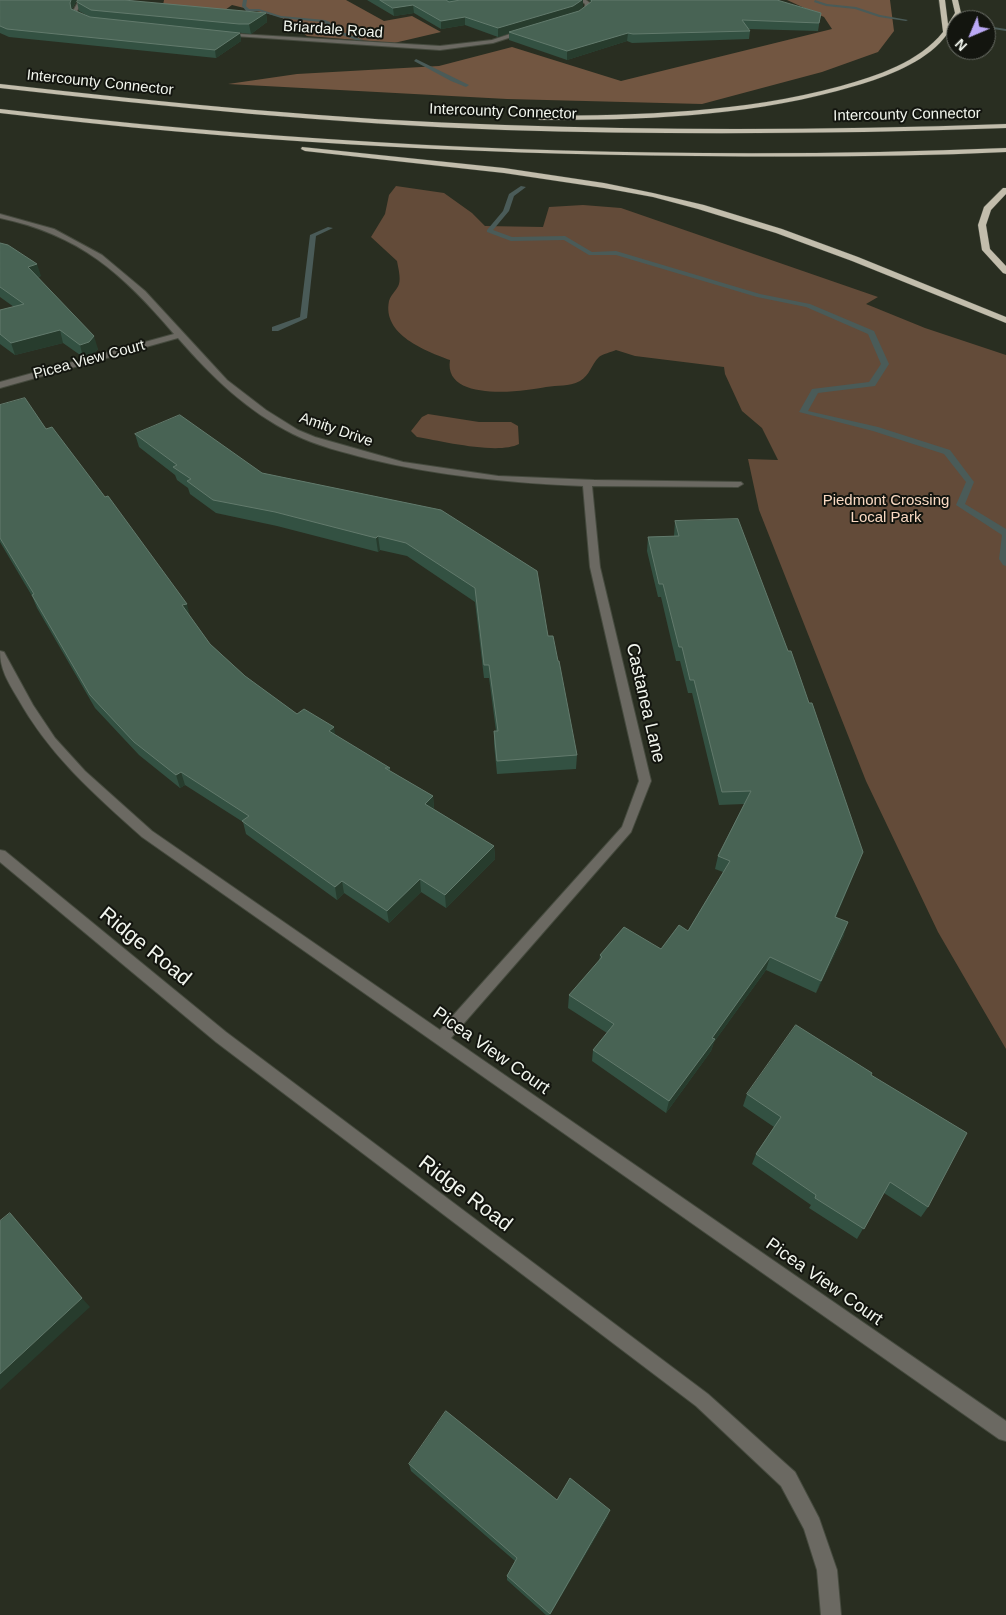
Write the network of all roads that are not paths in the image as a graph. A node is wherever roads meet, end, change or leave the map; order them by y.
1 (81, 0) edge
2 (582, 0) edge
3 (942, 0) edge
4 (576, 17) edge
5 (92, 22) edge
6 (535, 28) edge
7 (946, 32) joint
8 (214, 35) edge
9 (0, 86) edge
10 (0, 111) edge
11 (286, 115) junction
12 (38, 116) junction
13 (465, 117) dead end
14 (535, 118) dead end
15 (1006, 126) edge
16 (1006, 150) edge
17 (1006, 190) edge
18 (0, 216) edge
19 (1006, 271) edge
20 (1006, 320) edge
21 (178, 335) junction
22 (0, 385) edge
23 (587, 483) junction
24 (738, 484) dead end
25 (0, 655) edge
26 (0, 855) edge
27 (441, 1039) junction
28 (1006, 1432) edge
29 (831, 1615) edge

1 - 5 street
2 - 4 street
3 - 7 highway
6 - 8 street, Briardale Road
7 - 14 highway
9 - 11 highway, Intercounty Connector
10 - 12 highway
11 - 13 highway
11 - 15 highway, Intercounty Connector
12 - 16 highway
12 - 20 highway
17 - 19 highway
18 - 21 street, Amity Drive
21 - 22 street, Picea View Court
21 - 23 street, Amity Drive
23 - 24 street, Amity Drive
23 - 27 street, Castanea Lane
25 - 27 street, Picea View Court
26 - 29 street, Ridge Road
27 - 28 street, Picea View Court

